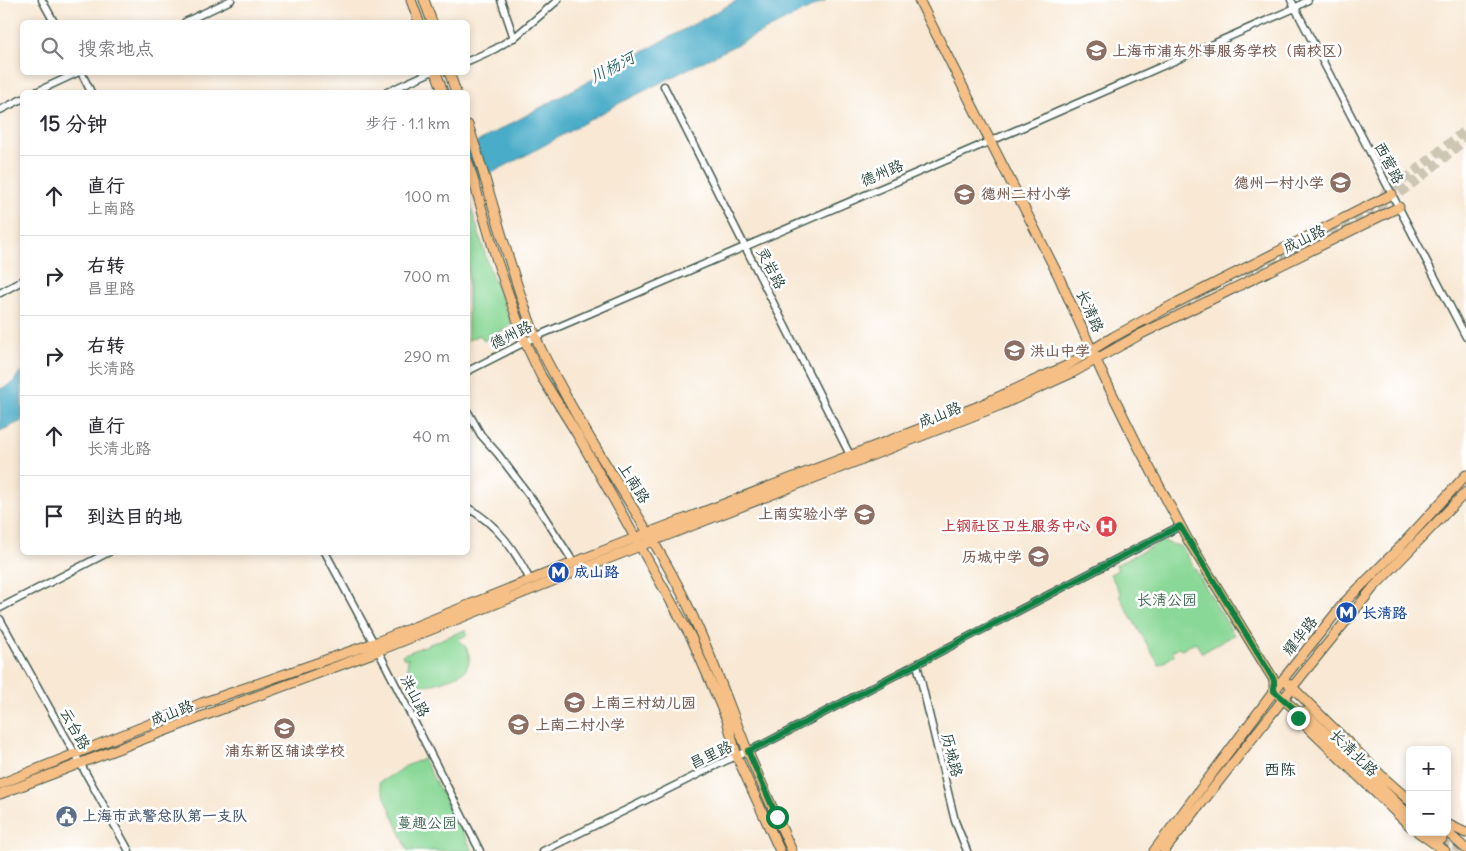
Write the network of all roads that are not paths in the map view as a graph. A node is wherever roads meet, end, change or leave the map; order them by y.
1 (42, 0) edge
2 (231, 0) edge
3 (411, 0) edge
4 (424, 0) edge
5 (501, 0) edge
6 (558, 0) edge
7 (919, 0) edge
8 (1291, 0) edge
9 (1308, 0) edge
10 (1295, 8) junction
11 (53, 20) edge
12 (189, 20) edge
13 (418, 20) edge
14 (431, 20) edge
15 (514, 38) junction
16 (470, 60) edge
17 (73, 75) edge
18 (82, 75) edge
19 (424, 75) edge
20 (437, 75) edge
21 (450, 75) edge
22 (664, 86) dead end
23 (40, 90) edge
24 (90, 90) edge
25 (391, 90) edge
26 (442, 90) edge
27 (455, 90) edge
28 (20, 100) edge
29 (0, 110) edge
30 (470, 131) edge
31 (991, 140) junction
32 (470, 169) edge
33 (1392, 194) junction
34 (1399, 207) junction
35 (746, 246) junction
36 (20, 282) edge
37 (0, 293) edge
38 (1178, 302) junction
39 (1170, 320) junction
40 (535, 337) junction
41 (1466, 337) edge
42 (525, 342) junction
43 (1092, 350) junction
44 (1096, 361) junction
45 (470, 370) edge
46 (470, 416) edge
47 (852, 459) junction
48 (1466, 475) edge
49 (1466, 492) edge
50 (470, 509) edge
51 (1180, 526) junction
52 (651, 537) junction
53 (638, 542) junction
54 (103, 555) edge
55 (327, 555) edge
56 (574, 563) junction
57 (530, 580) junction
58 (0, 608) edge
59 (0, 619) edge
60 (376, 647) junction
61 (917, 664) junction
62 (1284, 678) junction
63 (1274, 680) junction
64 (1292, 687) junction
65 (1274, 691) junction
66 (1283, 698) junction
67 (1298, 712) junction
68 (748, 751) junction
69 (737, 757) junction
70 (77, 759) junction
71 (0, 784) edge
72 (0, 794) edge
73 (1406, 797) edge
74 (1406, 812) edge
75 (1406, 822) edge
76 (1451, 826) edge
77 (1466, 833) edge
78 (1424, 836) edge
79 (1445, 836) edge
80 (1466, 850) edge
81 (129, 851) edge
82 (480, 851) edge
83 (543, 851) edge
84 (780, 851) edge
85 (792, 851) edge
86 (967, 851) edge
87 (1154, 851) edge
88 (1164, 851) edge
89 (1445, 851) tunnel mouth

1 - 11 street
2 - 12 street
3 - 13 main road
4 - 14 main road
5 - 15 street
6 - 15 street
7 - 31 main road, 长清路
8 - 10 street, 西营路
9 - 10 street, 德州路
10 - 31 street, 德州路
10 - 33 street, 西营路
15 - 16 street
17 - 23 street
18 - 24 street
19 - 25 street
20 - 26 main road
21 - 27 main road
22 - 35 street, 灵岩路
28 - 29 street
30 - 40 main road, 上南路
31 - 35 street, 德州路
31 - 43 main road, 长清路
32 - 42 main road, 上南路
33 - 34 street, 西营路
33 - 38 main road, 成山路
34 - 39 main road, 成山路
34 - 41 street, 西营路
35 - 40 street, 德州路
35 - 47 street, 灵岩路
36 - 37 street
38 - 39 main road
38 - 43 main road, 成山路
39 - 44 main road, 成山路
40 - 42 street, 德州路
40 - 52 main road, 上南路
42 - 45 street, 德州路
42 - 53 main road, 上南路
43 - 44 main road, 长清路
43 - 47 main road, 成山路
44 - 47 main road, 成山路
44 - 51 main road, 长清路
46 - 56 street
47 - 52 main road, 成山路
48 - 62 main road, 耀华路
49 - 64 main road, 耀华路
50 - 57 street
51 - 61 street, 昌里路
51 - 63 main road, 长清路
52 - 53 main road, 成山路
52 - 68 main road, 上南路
53 - 56 main road, 成山路
53 - 60 main road, 成山路
53 - 69 main road, 上南路
54 - 58 street
55 - 60 street, 洪山路
56 - 57 main road, 成山路
57 - 60 main road, 成山路
59 - 70 street, 云台路
60 - 70 main road, 成山路
60 - 82 street, 洪山路
61 - 68 street, 昌里路
61 - 86 street, 历城路
62 - 63 main road
62 - 64 main road
62 - 65 main road, 耀华路
63 - 65 main road
64 - 66 main road, 耀华路
64 - 73 main road, 长清北路
65 - 66 main road
65 - 87 main road, 耀华路
66 - 67 main road, 长清北路
66 - 88 main road, 耀华路
67 - 74 main road
67 - 75 main road, 长清北路
68 - 69 street, 昌里路
68 - 85 main road, 上南路
69 - 83 street, 昌里路
69 - 84 main road, 上南路
70 - 71 main road, 成山路
70 - 72 main road, 成山路
70 - 81 street, 云台路
76 - 77 main road
78 - 89 main road
79 - 80 main road

